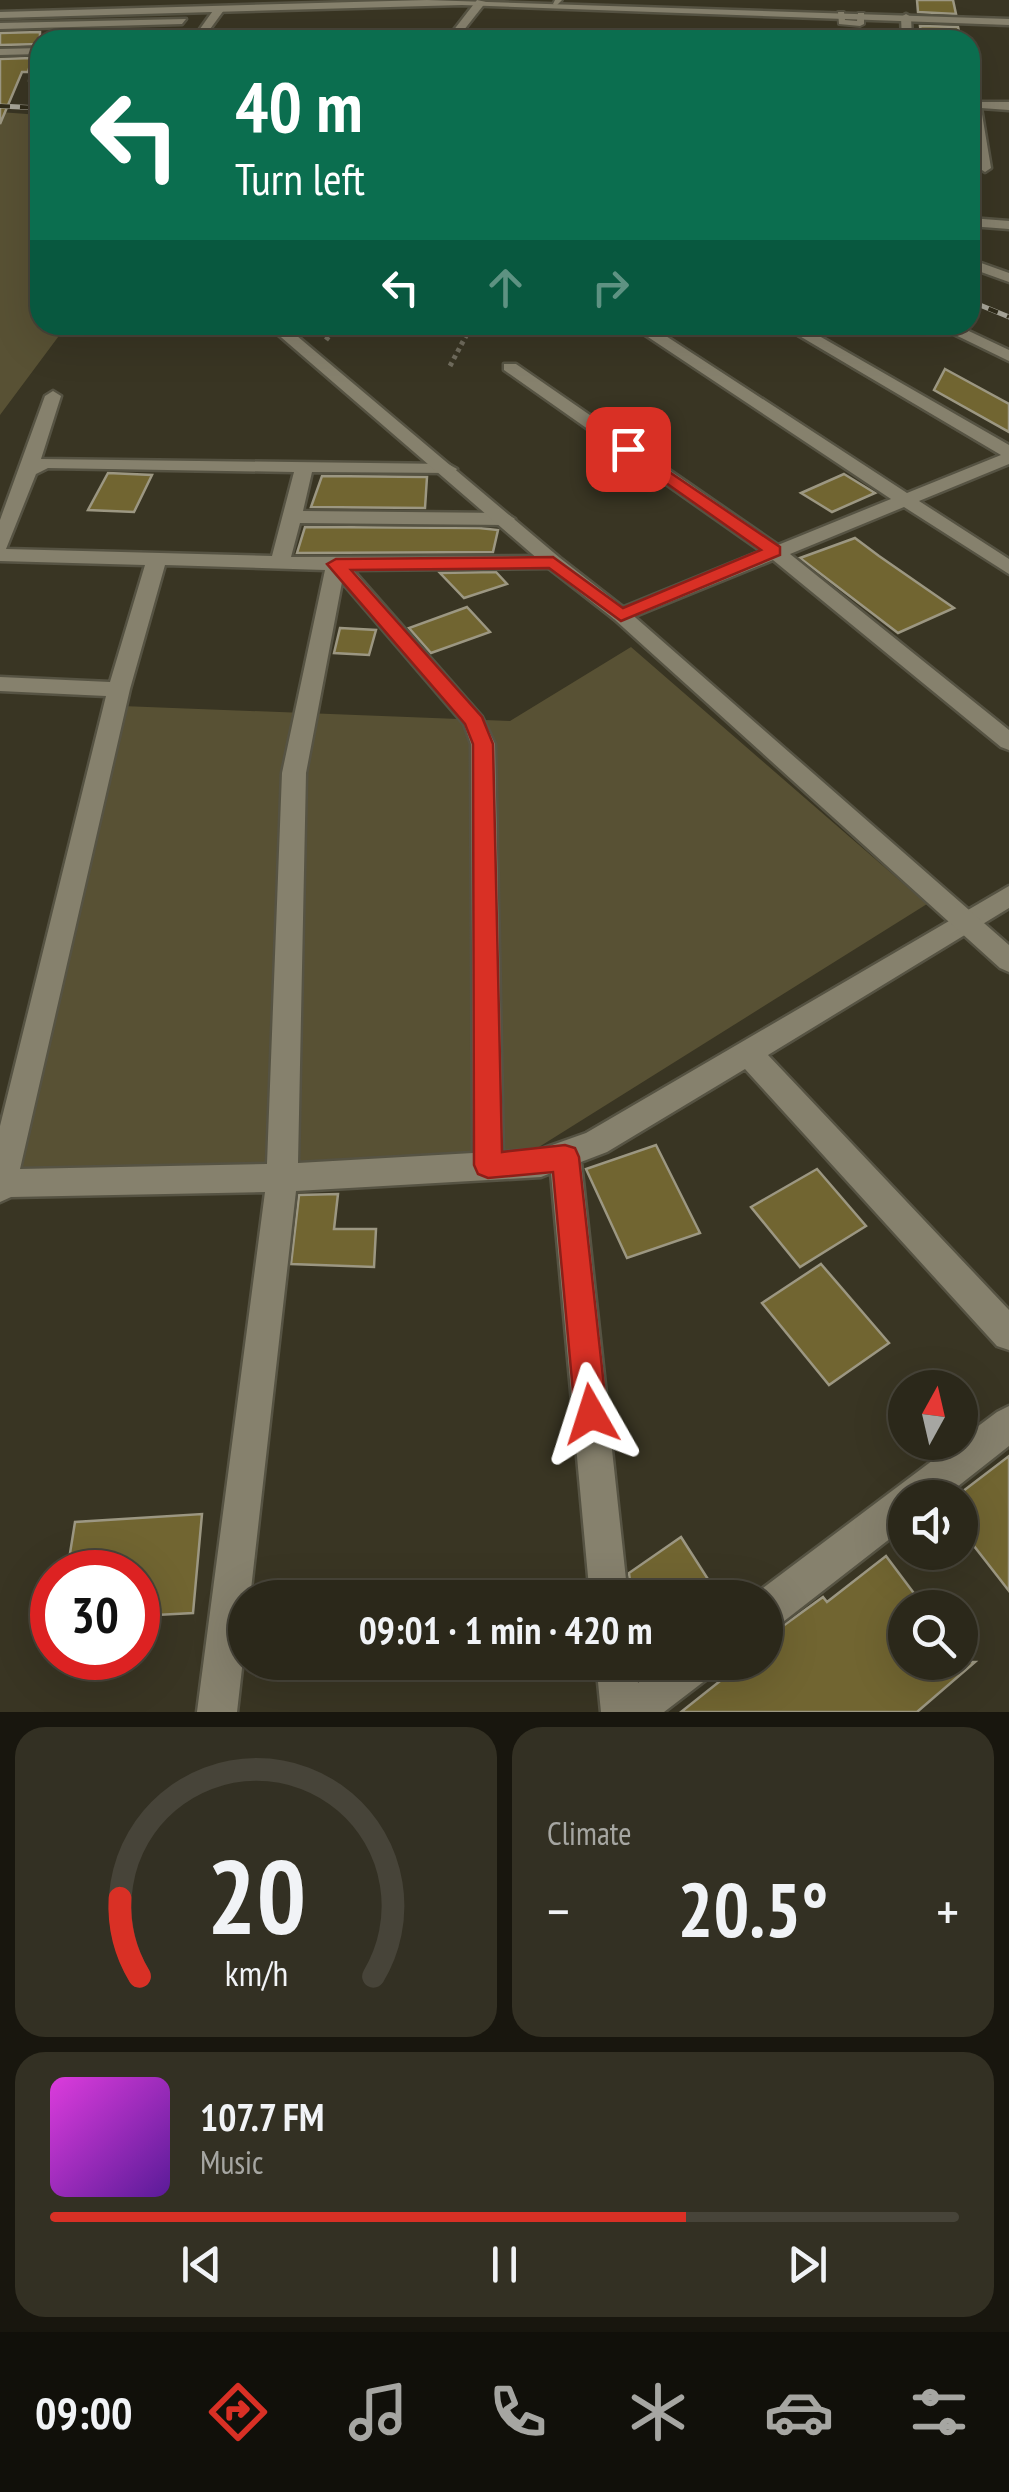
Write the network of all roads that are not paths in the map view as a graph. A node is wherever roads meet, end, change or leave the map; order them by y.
1 (415, 1) edge
2 (464, 1) edge
3 (383, 2) edge
4 (482, 2) edge
5 (564, 2) edge
6 (222, 5) edge
7 (906, 17) junction
8 (0, 20) edge
9 (182, 20) dead end
10 (1009, 22) edge
11 (204, 30) edge
12 (460, 30) edge
13 (907, 30) edge
14 (30, 51) edge
15 (0, 52) edge
16 (980, 104) edge
17 (1009, 106) edge
18 (980, 136) edge
19 (985, 168) dead end
20 (980, 223) edge
21 (1009, 225) edge
22 (980, 267) edge
23 (1009, 278) edge
24 (287, 335) edge
25 (653, 335) edge
26 (807, 335) edge
27 (965, 335) edge
28 (1009, 356) edge
29 (510, 368) dead end
30 (54, 396) dead end
31 (1009, 455) edge
32 (448, 469) junction
33 (304, 470) junction
34 (28, 471) junction
35 (904, 500) junction
36 (292, 517) junction
37 (504, 519) junction
38 (0, 545) edge
39 (774, 551) junction
40 (0, 555) edge
41 (157, 560) junction
42 (553, 562) junction
43 (280, 563) junction
44 (336, 564) junction
45 (1009, 568) edge
46 (621, 615) junction
47 (0, 684) edge
48 (119, 689) junction
49 (1009, 742) edge
50 (1009, 896) edge
51 (966, 922) junction
52 (1009, 961) edge
53 (748, 1052) junction
54 (565, 1157) junction
55 (488, 1165) junction
56 (282, 1178) junction
57 (0, 1185) edge
58 (1009, 1334) edge
59 (1009, 1424) edge
60 (936, 1480) edge
61 (888, 1517) edge
62 (608, 1580) edge
63 (783, 1597) edge
64 (618, 1680) edge
65 (674, 1680) edge
66 (218, 1712) edge
67 (621, 1712) edge
68 (632, 1712) edge

1 - 2 street
1 - 3 street
2 - 4 street
3 - 6 street
4 - 5 street
4 - 12 street
5 - 7 street
6 - 8 street
6 - 11 street
7 - 10 street
7 - 13 street
8 - 9 street
14 - 15 street
16 - 17 street
18 - 19 street
20 - 21 street
22 - 23 street
24 - 32 street
25 - 35 street
26 - 31 street
27 - 28 street
29 - 39 street
30 - 34 street
31 - 35 street
32 - 33 street
32 - 37 street
33 - 34 street
33 - 36 street
34 - 38 street
35 - 39 street
35 - 45 street
36 - 37 street
36 - 43 street
37 - 42 street
39 - 46 street
39 - 49 street
40 - 41 street
41 - 43 street
41 - 48 street
42 - 44 street
42 - 46 street
43 - 44 street
44 - 55 street
44 - 56 street
46 - 51 street
47 - 48 street
48 - 57 street
50 - 51 street
51 - 52 street
51 - 53 street
53 - 54 street
53 - 58 street
54 - 55 street
54 - 62 street
55 - 56 street
56 - 57 street
56 - 66 street
59 - 60 street
61 - 63 street
64 - 67 street
65 - 68 street

